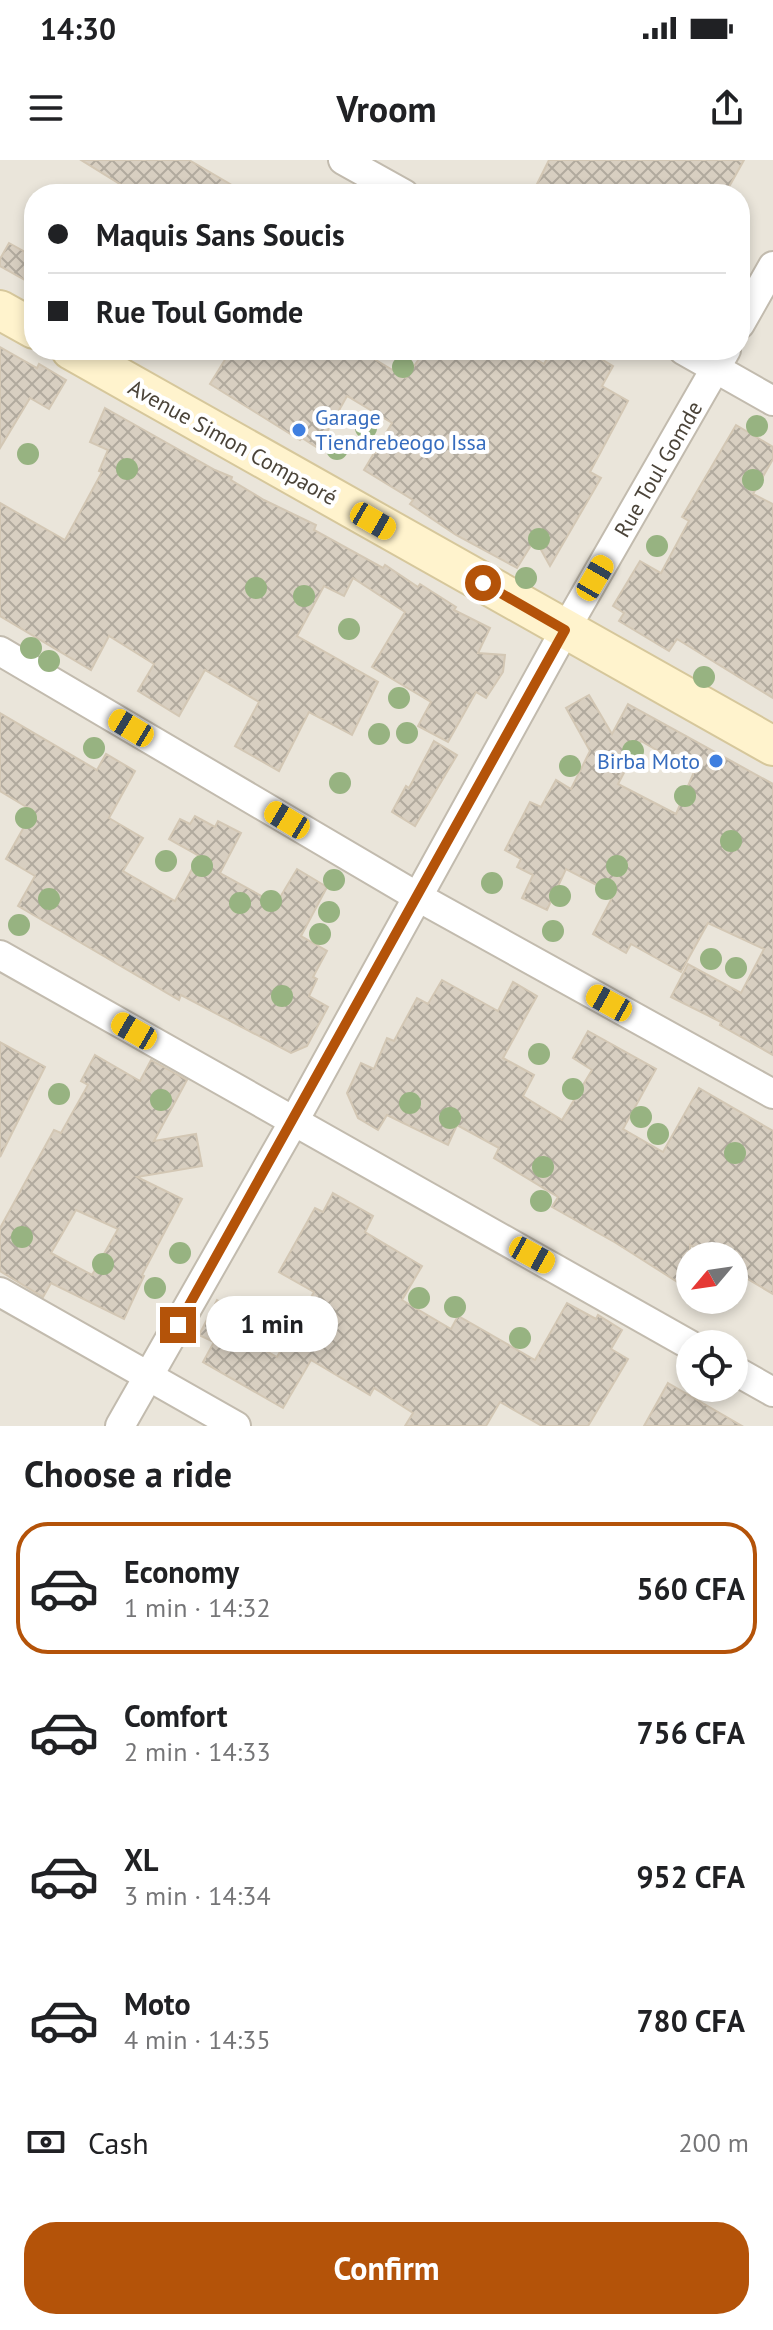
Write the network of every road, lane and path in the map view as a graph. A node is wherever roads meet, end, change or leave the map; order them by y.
1 (343, 160) edge
2 (386, 184) edge
3 (773, 266) edge
4 (750, 306) edge
5 (0, 310) edge
6 (24, 323) edge
7 (89, 360) edge
8 (719, 360) edge
9 (721, 360) edge
10 (773, 401) edge
11 (565, 630) junction
12 (0, 651) edge
13 (773, 746) edge
14 (418, 897) junction
15 (0, 955) edge
16 (773, 1094) edge
17 (294, 1121) junction
18 (0, 1292) edge
19 (676, 1337) edge
20 (149, 1376) junction
21 (748, 1378) edge
22 (773, 1392) edge
23 (120, 1426) edge
24 (236, 1426) edge

1 - 2 street
3 - 4 street
5 - 6 street
7 - 11 street, Avenue Simon Compaoré
8 - 11 street, Rue Toul Gomde
9 - 10 street
11 - 13 street, Avenue Simon Compaoré
11 - 14 street, Rue Toul Gomde
12 - 14 street
14 - 16 street
14 - 17 street, Rue Toul Gomde
15 - 17 street
17 - 19 street
17 - 20 street, Rue Toul Gomde
18 - 20 street
20 - 23 street, Rue Toul Gomde
20 - 24 street
21 - 22 street

